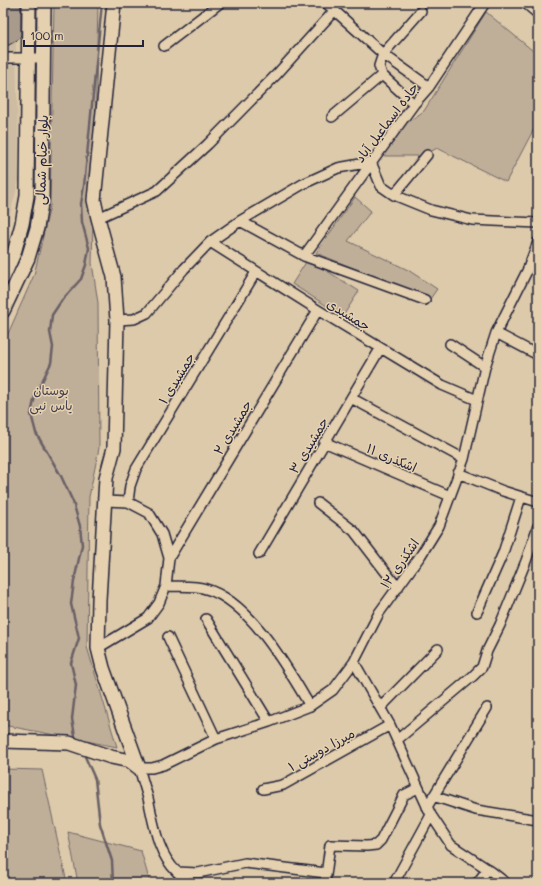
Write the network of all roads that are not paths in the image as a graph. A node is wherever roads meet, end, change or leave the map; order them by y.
1 (28, 3) edge
2 (44, 3) edge
3 (114, 3) edge
4 (220, 3) edge
5 (326, 3) edge
6 (485, 3) edge
7 (525, 3) edge
8 (335, 10) junction
9 (421, 11) dead end
10 (538, 14) edge
11 (164, 46) dead end
12 (383, 54) junction
13 (3, 58) edge
14 (28, 58) junction
15 (43, 58) junction
16 (382, 75) junction
17 (429, 87) junction
18 (414, 104) junction
19 (332, 117) dead end
20 (427, 155) dead end
21 (371, 162) junction
22 (394, 196) junction
23 (98, 218) junction
24 (240, 221) junction
25 (538, 223) edge
26 (210, 242) junction
27 (538, 242) edge
28 (304, 256) junction
29 (256, 272) junction
30 (3, 278) edge
31 (425, 300) dead end
32 (318, 310) junction
33 (3, 311) edge
34 (117, 320) junction
35 (496, 333) junction
36 (450, 344) dead end
37 (380, 349) junction
38 (538, 355) edge
39 (485, 367) junction
40 (351, 398) junction
41 (477, 400) junction
42 (324, 442) junction
43 (464, 459) junction
44 (458, 473) junction
45 (450, 496) junction
46 (521, 497) junction
47 (105, 501) junction
48 (128, 502) junction
49 (538, 502) edge
50 (318, 503) dead end
51 (538, 526) edge
52 (259, 554) dead end
53 (169, 558) junction
54 (166, 586) junction
55 (398, 588) junction
56 (477, 612) dead end
57 (206, 619) dead end
58 (168, 637) dead end
59 (98, 648) junction
60 (438, 649) dead end
61 (354, 662) junction
62 (310, 706) junction
63 (381, 708) junction
64 (487, 708) dead end
65 (269, 722) junction
66 (390, 725) junction
67 (216, 739) junction
68 (397, 740) junction
69 (3, 741) edge
70 (44, 747) junction
71 (3, 750) edge
72 (139, 768) junction
73 (418, 788) junction
74 (263, 789) dead end
75 (433, 796) junction
76 (429, 811) junction
77 (538, 820) edge
78 (488, 869) junction
79 (177, 872) junction
80 (326, 873) junction
81 (189, 883) edge
82 (325, 883) edge
83 (394, 883) edge
84 (477, 883) edge
85 (506, 883) edge

1 - 14 street, بلوار خیام شمالی
2 - 15 street, بلوار خیام شمالی
3 - 23 street
4 - 11 street
5 - 8 street
6 - 17 street, جاده اسماعیل آباد
7 - 10 street
8 - 12 street
8 - 23 street
9 - 12 street
12 - 16 street
12 - 17 street
13 - 14 street
14 - 15 street
14 - 30 street, بلوار خیام شمالی
15 - 33 street, بلوار خیام شمالی
16 - 18 street
16 - 19 street
17 - 18 street, جاده اسماعیل آباد
18 - 21 street, جاده اسماعیل آباد
20 - 22 street
21 - 22 street
21 - 24 street
21 - 28 street, جاده اسماعیل آباد
22 - 25 street
23 - 34 street
24 - 26 street
24 - 28 street
26 - 29 street, جمشیدی
26 - 34 street
27 - 35 street, اشکذری ۱۲
28 - 31 street
29 - 32 street, جمشیدی
29 - 48 street, جمشیدی ۱
32 - 37 street, جمشیدی
32 - 53 street, جمشیدی ۲
34 - 47 street
35 - 38 street
35 - 39 street, اشکذری ۱۲
36 - 39 street
37 - 40 street, جمشیدی ۳
37 - 41 street, جمشیدی
39 - 41 street, اشکذری ۱۲
40 - 42 street, جمشیدی ۳
40 - 43 street
41 - 43 street, اشکذری ۱۲
42 - 45 street, اشکذری ۱۱
42 - 52 street, جمشیدی ۳
43 - 44 street, اشکذری ۱۲
44 - 45 street, اشکذری ۱۲
44 - 46 street
45 - 55 street, اشکذری ۱۲
46 - 49 street
46 - 56 street
47 - 48 street
47 - 59 street
48 - 53 street
50 - 55 street
51 - 68 street
53 - 54 street
54 - 59 street
54 - 62 street
55 - 61 street, اشکذری ۱۲
57 - 65 street
58 - 67 street
59 - 72 street
60 - 63 street
61 - 62 street, اشکذری ۱۲
61 - 63 street
62 - 65 street, اشکذری ۱۲
63 - 66 street
64 - 75 street
65 - 67 street, اشکذری ۱۲
66 - 68 street
66 - 74 street, میرزا دوستی ۱
67 - 72 street, اشکذری ۱۲
68 - 73 street
69 - 70 street
70 - 71 street
70 - 72 street
72 - 79 street
73 - 76 street
73 - 80 street
75 - 76 street
75 - 77 street
76 - 78 street
76 - 83 street
78 - 84 street
78 - 85 street
79 - 80 street
79 - 81 street
80 - 82 street

